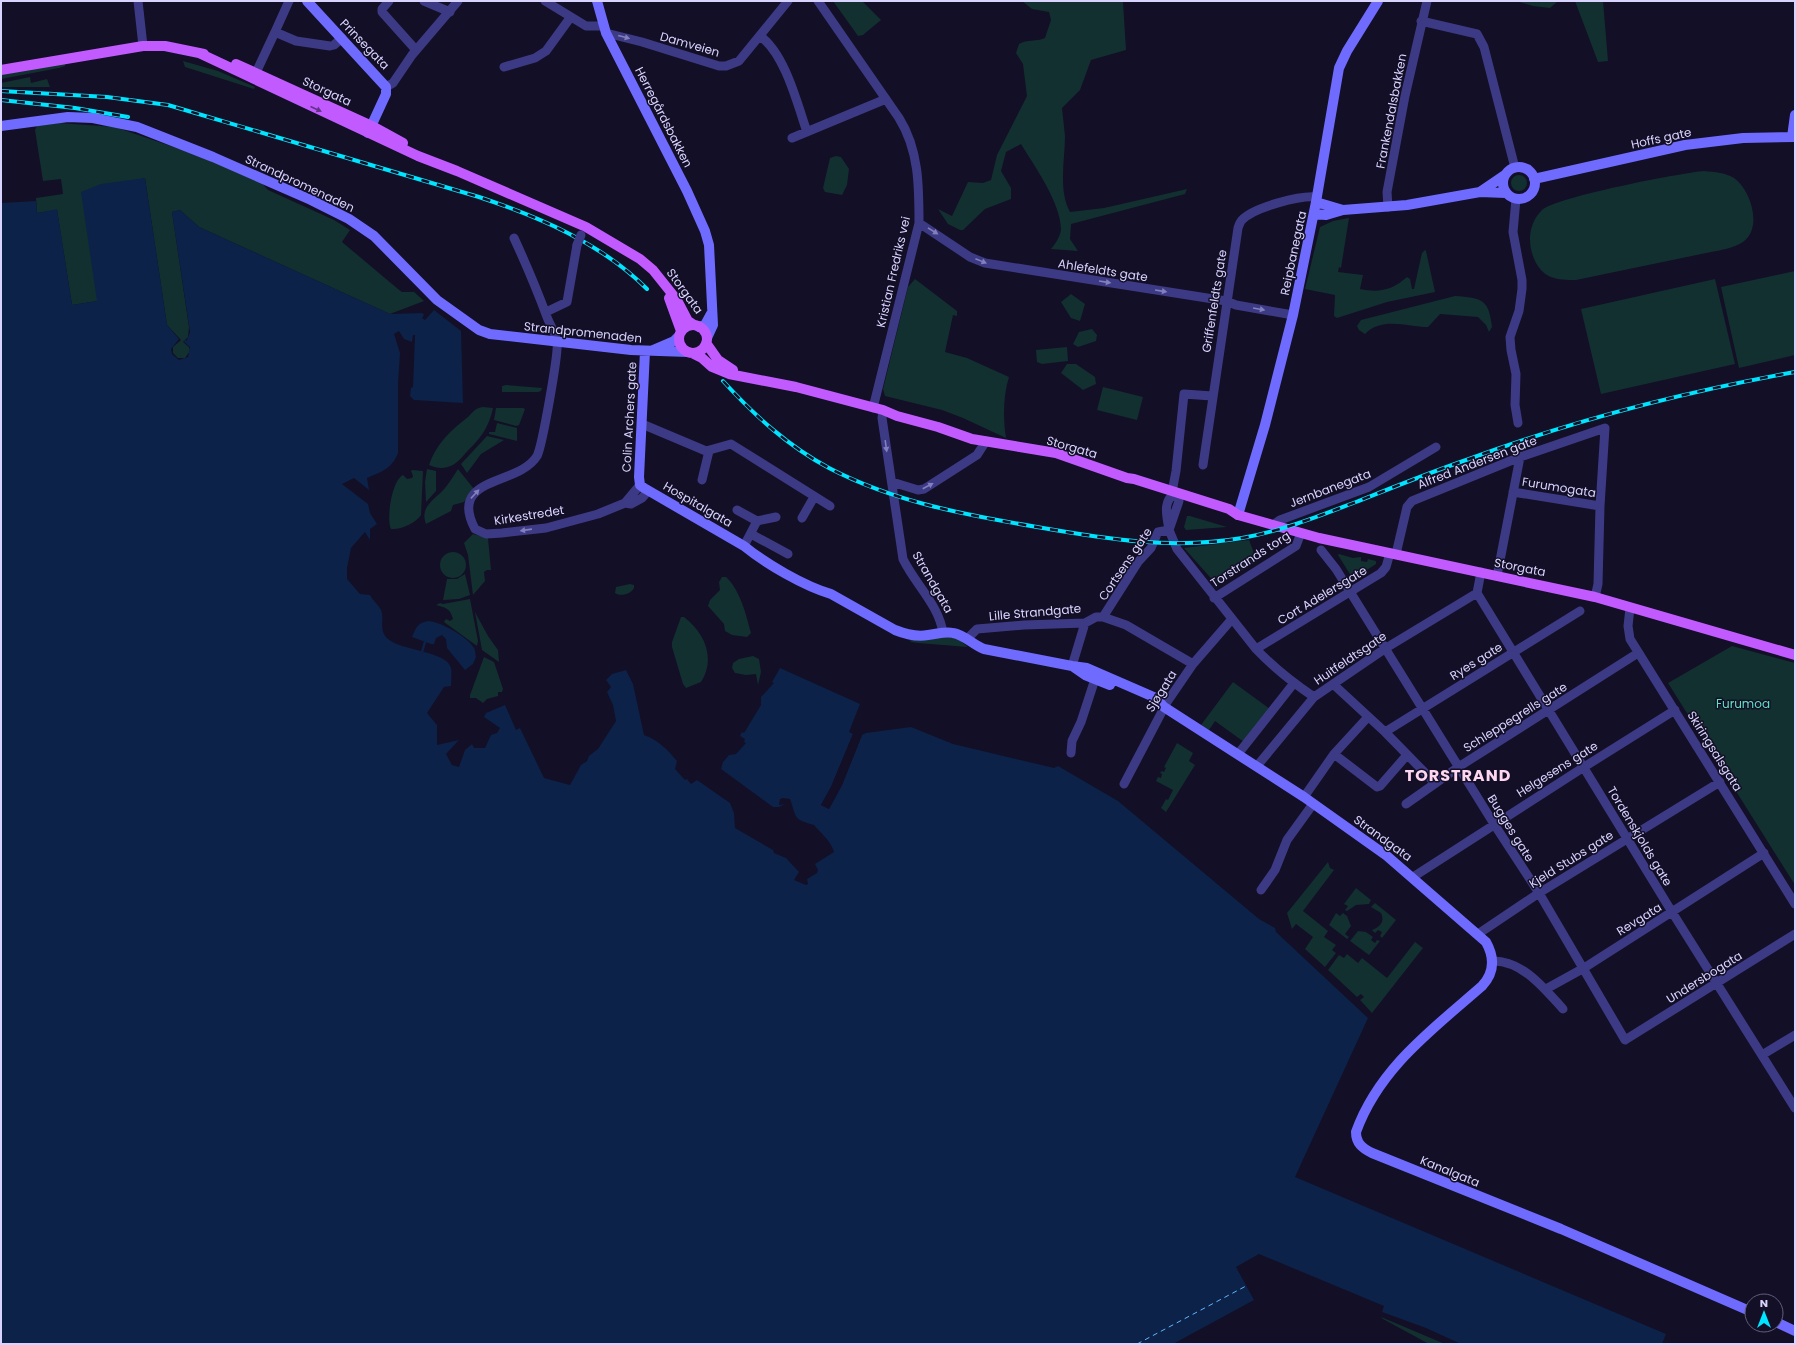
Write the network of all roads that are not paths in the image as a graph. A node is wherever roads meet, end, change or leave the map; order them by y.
1 (138, 1) edge
2 (289, 1) edge
3 (307, 1) edge
4 (389, 1) edge
5 (424, 1) edge
6 (458, 1) edge
7 (545, 1) edge
8 (597, 1) edge
9 (788, 1) edge
10 (818, 1) edge
11 (1378, 1) edge
12 (1427, 1) edge
13 (450, 12) junction
14 (570, 18) junction
15 (1422, 21) junction
16 (605, 30) junction
17 (274, 32) junction
18 (760, 36) junction
19 (342, 38) junction
20 (143, 46) junction
21 (416, 50) junction
22 (504, 67) dead end
23 (1, 70) edge
24 (254, 76) junction
25 (386, 87) junction
26 (886, 99) junction
27 (1795, 115) edge
28 (1, 126) edge
29 (370, 130) junction
30 (807, 132) junction
31 (1794, 137) edge
32 (792, 138) dead end
33 (1515, 168) junction
34 (1505, 175) junction
35 (1534, 179) junction
36 (1480, 192) junction
37 (1506, 193) junction
38 (1516, 199) junction
39 (1317, 200) junction
40 (1388, 207) junction
41 (1343, 210) junction
42 (1314, 214) junction
43 (919, 223) junction
44 (582, 234) dead end
45 (514, 238) dead end
46 (615, 244) junction
47 (1226, 301) junction
48 (546, 312) junction
49 (711, 314) junction
50 (1293, 316) junction
51 (697, 326) junction
52 (680, 334) junction
53 (706, 340) junction
54 (558, 343) junction
55 (648, 351) junction
56 (690, 352) junction
57 (746, 377) junction
58 (1212, 396) junction
59 (873, 408) junction
60 (884, 410) junction
61 (1518, 423) dead end
62 (642, 424) junction
63 (986, 441) junction
64 (1436, 446) dead end
65 (709, 451) junction
66 (1520, 457) junction
67 (1203, 465) dead end
68 (702, 480) dead end
69 (892, 482) junction
70 (644, 488) junction
71 (1513, 492) junction
72 (1174, 496) junction
73 (814, 497) junction
74 (830, 506) dead end
75 (1600, 506) junction
76 (737, 510) dead end
77 (1238, 515) junction
78 (776, 518) dead end
79 (802, 518) dead end
80 (757, 521) junction
81 (1273, 525) junction
82 (1169, 530) junction
83 (1301, 533) junction
84 (750, 534) junction
85 (744, 546) junction
86 (1321, 550) dead end
87 (788, 554) dead end
88 (1393, 554) junction
89 (1481, 572) junction
90 (1498, 576) junction
91 (1350, 592) junction
92 (1476, 593) junction
93 (1595, 597) junction
94 (1214, 598) junction
95 (1630, 608) junction
96 (1580, 612) dead end
97 (1104, 617) junction
98 (1232, 620) junction
99 (1085, 623) junction
100 (943, 633) junction
101 (967, 639) junction
102 (1386, 648) junction
103 (1256, 649) junction
104 (1514, 652) junction
105 (1638, 653) junction
106 (1795, 655) edge
107 (1193, 664) junction
108 (1072, 666) junction
109 (1096, 675) junction
110 (1294, 683) junction
111 (1333, 684) junction
112 (1314, 697) junction
113 (1164, 707) junction
114 (1423, 709) junction
115 (1548, 710) junction
116 (1675, 710) junction
117 (1368, 717) junction
118 (1386, 732) junction
119 (1071, 753) dead end
120 (1238, 754) junction
121 (1334, 754) junction
122 (1407, 755) junction
123 (1257, 766) junction
124 (1460, 766) junction
125 (1584, 767) junction
126 (1720, 782) junction
127 (1435, 783) junction
128 (1124, 784) dead end
129 (1304, 797) junction
130 (1313, 804) junction
131 (1406, 804) dead end
132 (1494, 824) junction
133 (1627, 838) junction
134 (1764, 853) junction
135 (1413, 877) junction
136 (1261, 890) dead end
137 (1539, 893) junction
138 (1795, 904) edge
139 (1672, 912) junction
140 (1478, 934) junction
141 (1795, 934) edge
142 (1492, 961) junction
143 (1584, 968) junction
144 (1717, 983) junction
145 (1546, 990) junction
146 (1563, 1009) dead end
147 (1795, 1035) edge
148 (1625, 1040) joint
149 (1762, 1055) junction
150 (1795, 1108) edge
151 (1744, 1309) edge
152 (1784, 1326) edge
153 (1795, 1331) edge

1 - 20 street
2 - 17 street
3 - 19 main road, Prinsegata
4 - 21 street
5 - 13 street
6 - 13 street
7 - 14 street, Damveien
8 - 16 main road, Herregårdsbakken
9 - 18 street, Damveien
10 - 26 street, Kristian Fredriks vei
11 - 39 main road, Reipbanegata
12 - 15 street, Frankendalsbakken
13 - 21 street
14 - 16 street, Damveien
14 - 22 street
15 - 33 street
15 - 40 street, Frankendalsbakken
16 -> 18 street, Damveien
16 - 49 main road, Herregårdsbakken
17 - 19 street
17 - 24 street
18 - 30 street
19 - 25 main road, Prinsegata
20 - 23 main road, Storgata
20 - 24 main road, Storgata
21 - 25 street
24 - 29 main road, Storgata
25 - 29 main road, Prinsegata
26 - 30 street
26 - 43 street, Kristian Fredriks vei
27 - 31 main road
28 - 54 main road, Strandpromenaden
29 - 46 main road, Storgata
30 - 32 street
31 - 35 main road, Hoffs gate
33 - 34 main road
33 - 35 main road
34 - 36 main road
34 - 37 main road
35 - 38 main road
36 - 37 main road
36 - 40 main road
37 - 38 main road
38 - 61 street
39 - 41 main road
39 - 42 main road, Reipbanegata
39 - 47 street, Griffenfeldts gate
40 - 41 main road
41 - 42 main road
42 - 50 main road, Reipbanegata
43 -> 47 street, Ahlefeldts gate
43 - 59 street, Kristian Fredriks vei
44 - 48 street, bridge
45 - 48 street, Kirkestredet
46 - 51 main road, Storgata
46 - 52 main road, Storgata
47 -> 50 street, Ahlefeldts gate
47 - 58 street, Griffenfeldts gate
48 - 54 street, Kirkestredet
49 - 51 main road
49 - 53 main road, Herregårdsbakken
50 - 77 main road, Reipbanegata
51 - 52 main road
51 - 53 main road
52 - 55 main road, Strandpromenaden
52 - 56 main road
53 - 56 main road
53 - 57 main road, Storgata
54 - 55 main road, Strandpromenaden
70 -> 54 street, Kirkestredet
55 - 56 main road, Strandpromenaden
55 - 62 main road, Colin Archers gate
56 - 57 main road, Storgata
57 - 59 main road, Storgata
58 - 67 street, Griffenfeldts gate
58 - 72 street, Torstrands torg
59 - 60 main road, Storgata
60 - 63 main road, Storgata
60 -> 69 street, Strandgata
62 - 65 street
62 - 70 main road, Colin Archers gate
69 -> 63 street
63 - 72 main road, Storgata
64 - 81 street, Jernbanegata
65 - 68 street
65 - 73 street
66 - 71 street
66 - 75 street, Alfred Andersen gate
66 - 88 street, Alfred Andersen gate
69 - 100 street, Strandgata
70 - 85 main road, Hospitalgata
71 - 75 street, Furumogata
71 - 90 street
72 - 77 main road, Storgata
72 - 82 street, Torstrands torg
73 - 74 street
73 - 79 street
75 - 93 street
76 - 80 street, Hospitalgata
77 - 81 main road, Storgata
78 - 80 street
80 - 84 street
81 - 83 main road, Storgata
82 - 94 street, Torstrands torg
82 - 97 street, Cortsens gate
83 - 88 main road, Storgata
83 - 94 street, Torstrands torg
84 - 85 street
84 - 87 street
85 - 100 main road, Hospitalgata
86 - 91 street, Bugges gate
88 - 89 main road, Storgata
88 - 91 street, Cort Adelersgate
89 - 90 main road, Storgata
89 - 92 street
90 - 93 main road, Storgata
91 - 102 street, Bugges gate
91 - 103 street, Cort Adelersgate
92 - 102 street, Huitfeldtsgate
92 - 104 street, Tordenskjolds gate
93 - 95 main road, Storgata
94 - 98 street
95 - 105 street, Skiringsalsgata
95 - 106 main road, Storgata
96 - 104 street, Ryes gate
97 - 99 street, Lille Strandgate
97 - 107 street
98 - 103 street
98 - 107 street, Sjøgata
99 - 101 street, Lille Strandgate
99 - 108 street
100 - 101 main road, Strandgata
101 - 108 main road, Strandgata
102 - 111 street, Huitfeldtsgate
102 - 114 street, Bugges gate
103 - 110 street
104 - 114 street, Ryes gate
104 - 115 street, Tordenskjolds gate
105 - 115 street, Schleppegrells gate
105 - 116 street, Skiringsalsgata
107 - 113 street, Sjøgata
108 - 109 main road, Strandgata
109 - 113 main road, Strandgata
109 - 119 street
110 - 112 street
110 - 120 street
111 - 112 street, Huitfeldtsgate
111 - 117 street
112 - 123 street, Huitfeldtsgate
113 - 120 main road, Strandgata
113 - 128 street, Sjøgata
114 - 118 street, Ryes gate
114 - 124 street, Bugges gate
115 - 124 street, Schleppegrells gate
115 - 125 street, Tordenskjolds gate
116 - 125 street, Helgesens gate
116 - 126 street, Skiringsalsgata
117 - 118 street
117 - 121 street
118 - 122 street
120 - 123 main road, Strandgata
121 - 122 street
121 - 129 street
122 - 127 street
123 - 129 main road, Strandgata
124 - 127 street, Schleppegrells gate
124 - 132 street, Bugges gate
125 - 132 street, Helgesens gate
125 - 133 street, Tordenskjolds gate
126 - 133 street, Kjeld Stubs gate
126 - 134 street, Skiringsalsgata
127 - 131 street, Schleppegrells gate
129 - 130 main road, Strandgata
130 - 135 main road, Strandgata
130 - 136 street
132 - 135 street, Helgesens gate
132 - 137 street, Bugges gate
133 - 137 street, Kjeld Stubs gate
133 - 139 street, Tordenskjolds gate
134 - 138 street, Skiringsalsgata
134 - 139 street, Revgata
135 - 140 main road, Strandgata
137 - 140 street, Kjeld Stubs gate
137 - 143 street, Bugges gate
139 - 143 street, Revgata
139 - 144 street, Tordenskjolds gate
140 - 142 main road, Strandgata
141 - 144 street, Undersbogata
142 - 145 street
142 - 151 main road, Kanalgata
143 - 145 street, Revgata
143 - 148 street, Bugges gate
144 - 148 street, Undersbogata
144 - 149 street, Tordenskjolds gate
145 - 146 street
147 - 149 street
149 - 150 street, Tordenskjolds gate
152 - 153 main road

